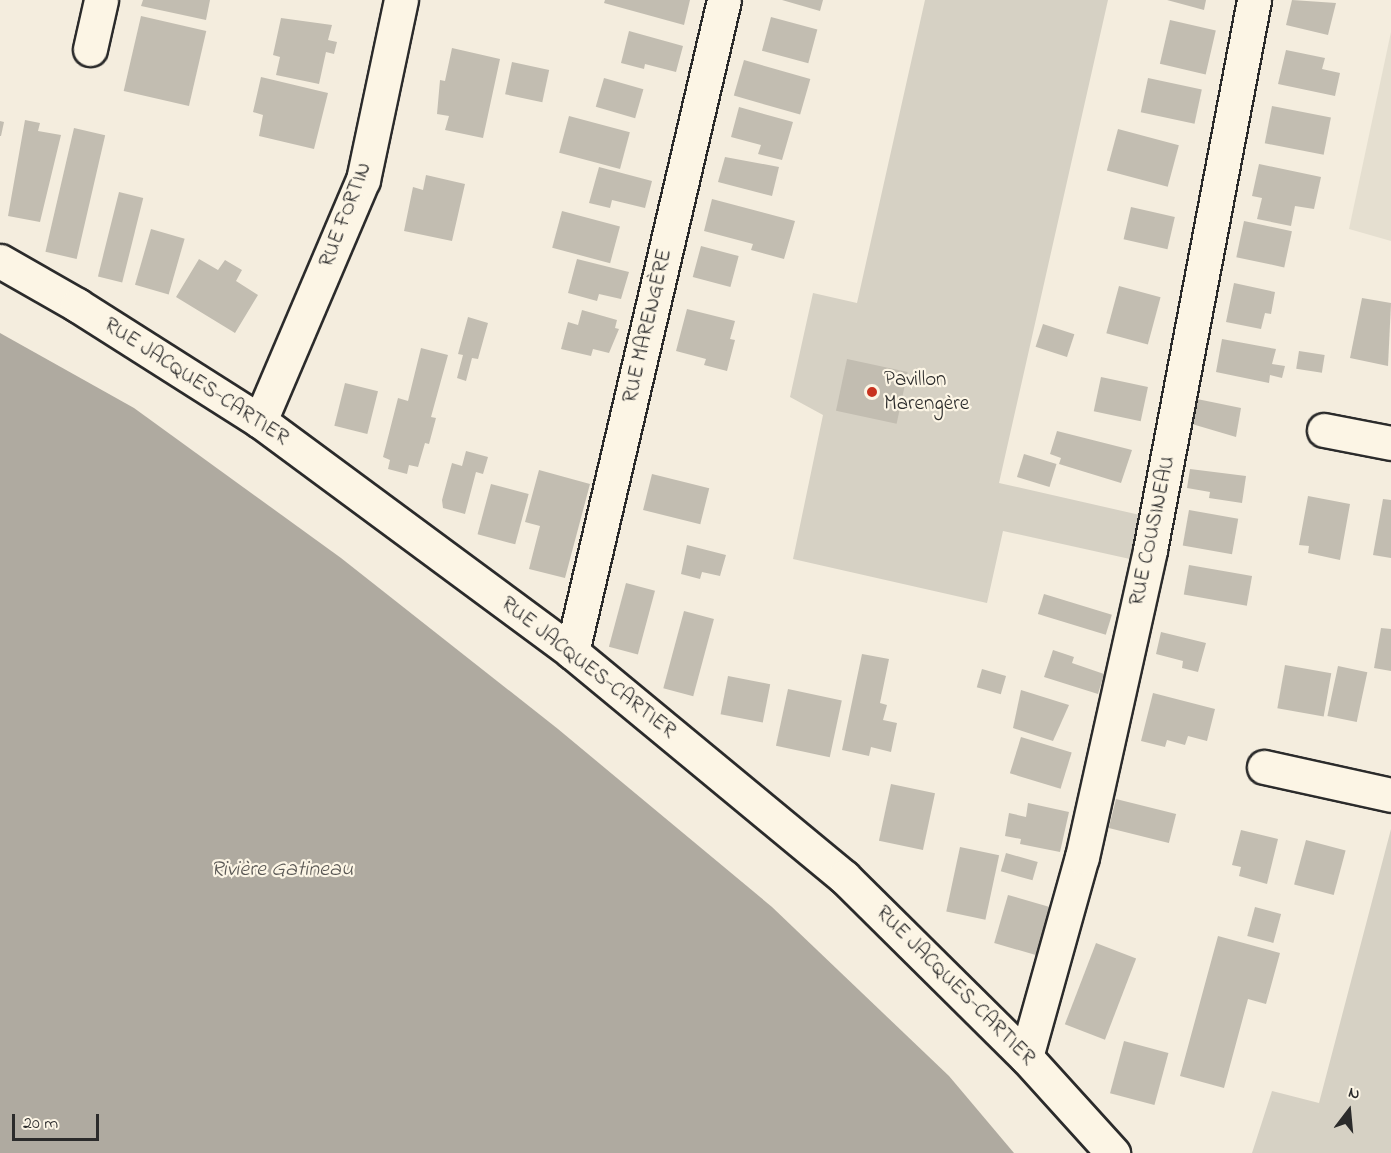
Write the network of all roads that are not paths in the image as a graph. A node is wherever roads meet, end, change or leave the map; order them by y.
1 (101, 0) edge
2 (401, 0) edge
3 (724, 0) edge
4 (1254, 0) edge
5 (90, 49) dead end
6 (0, 261) edge
7 (260, 421) junction
8 (1324, 430) dead end
9 (1391, 443) edge
10 (572, 652) junction
11 (1264, 767) dead end
12 (1391, 795) edge
13 (1026, 1056) junction
14 (1113, 1153) edge

1 - 5 street
2 - 7 street, RUE FORTIN
3 - 10 street, RUE MARENGÈRE
4 - 13 street, RUE COUSINEAU
6 - 7 street, RUE JACQUES-CARTIER
7 - 10 street, RUE JACQUES-CARTIER
8 - 9 street
10 - 13 street, RUE JACQUES-CARTIER
11 - 12 street
13 - 14 street, RUE JACQUES-CARTIER

